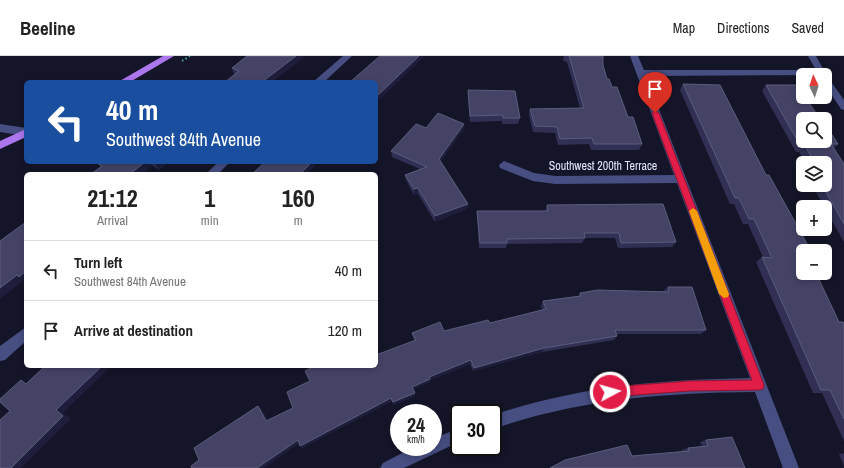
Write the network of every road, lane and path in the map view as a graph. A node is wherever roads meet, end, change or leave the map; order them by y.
1 (170, 56) edge
2 (348, 56) edge
3 (634, 56) edge
4 (812, 56) edge
5 (820, 68) edge
6 (640, 73) junction
7 (796, 75) edge
8 (127, 80) edge
9 (320, 80) edge
10 (832, 88) edge
11 (844, 107) edge
12 (0, 128) edge
13 (24, 132) edge
14 (24, 133) edge
15 (0, 145) edge
16 (222, 164) edge
17 (504, 165) dead end
18 (213, 172) edge
19 (681, 179) junction
20 (24, 334) edge
21 (0, 355) edge
22 (759, 385) junction
23 (502, 419) edge
24 (412, 456) edge
25 (388, 468) edge
26 (791, 468) edge

1 - 8 main road
2 - 9 street
3 - 6 street
4 - 5 street
6 - 7 street
6 - 19 street
10 - 11 street
12 - 13 street
14 - 15 main road
16 - 18 street
17 - 19 street, Southwest 200th Terrace
19 - 22 street
20 - 21 street
22 - 23 street
22 - 26 street
24 - 25 street

